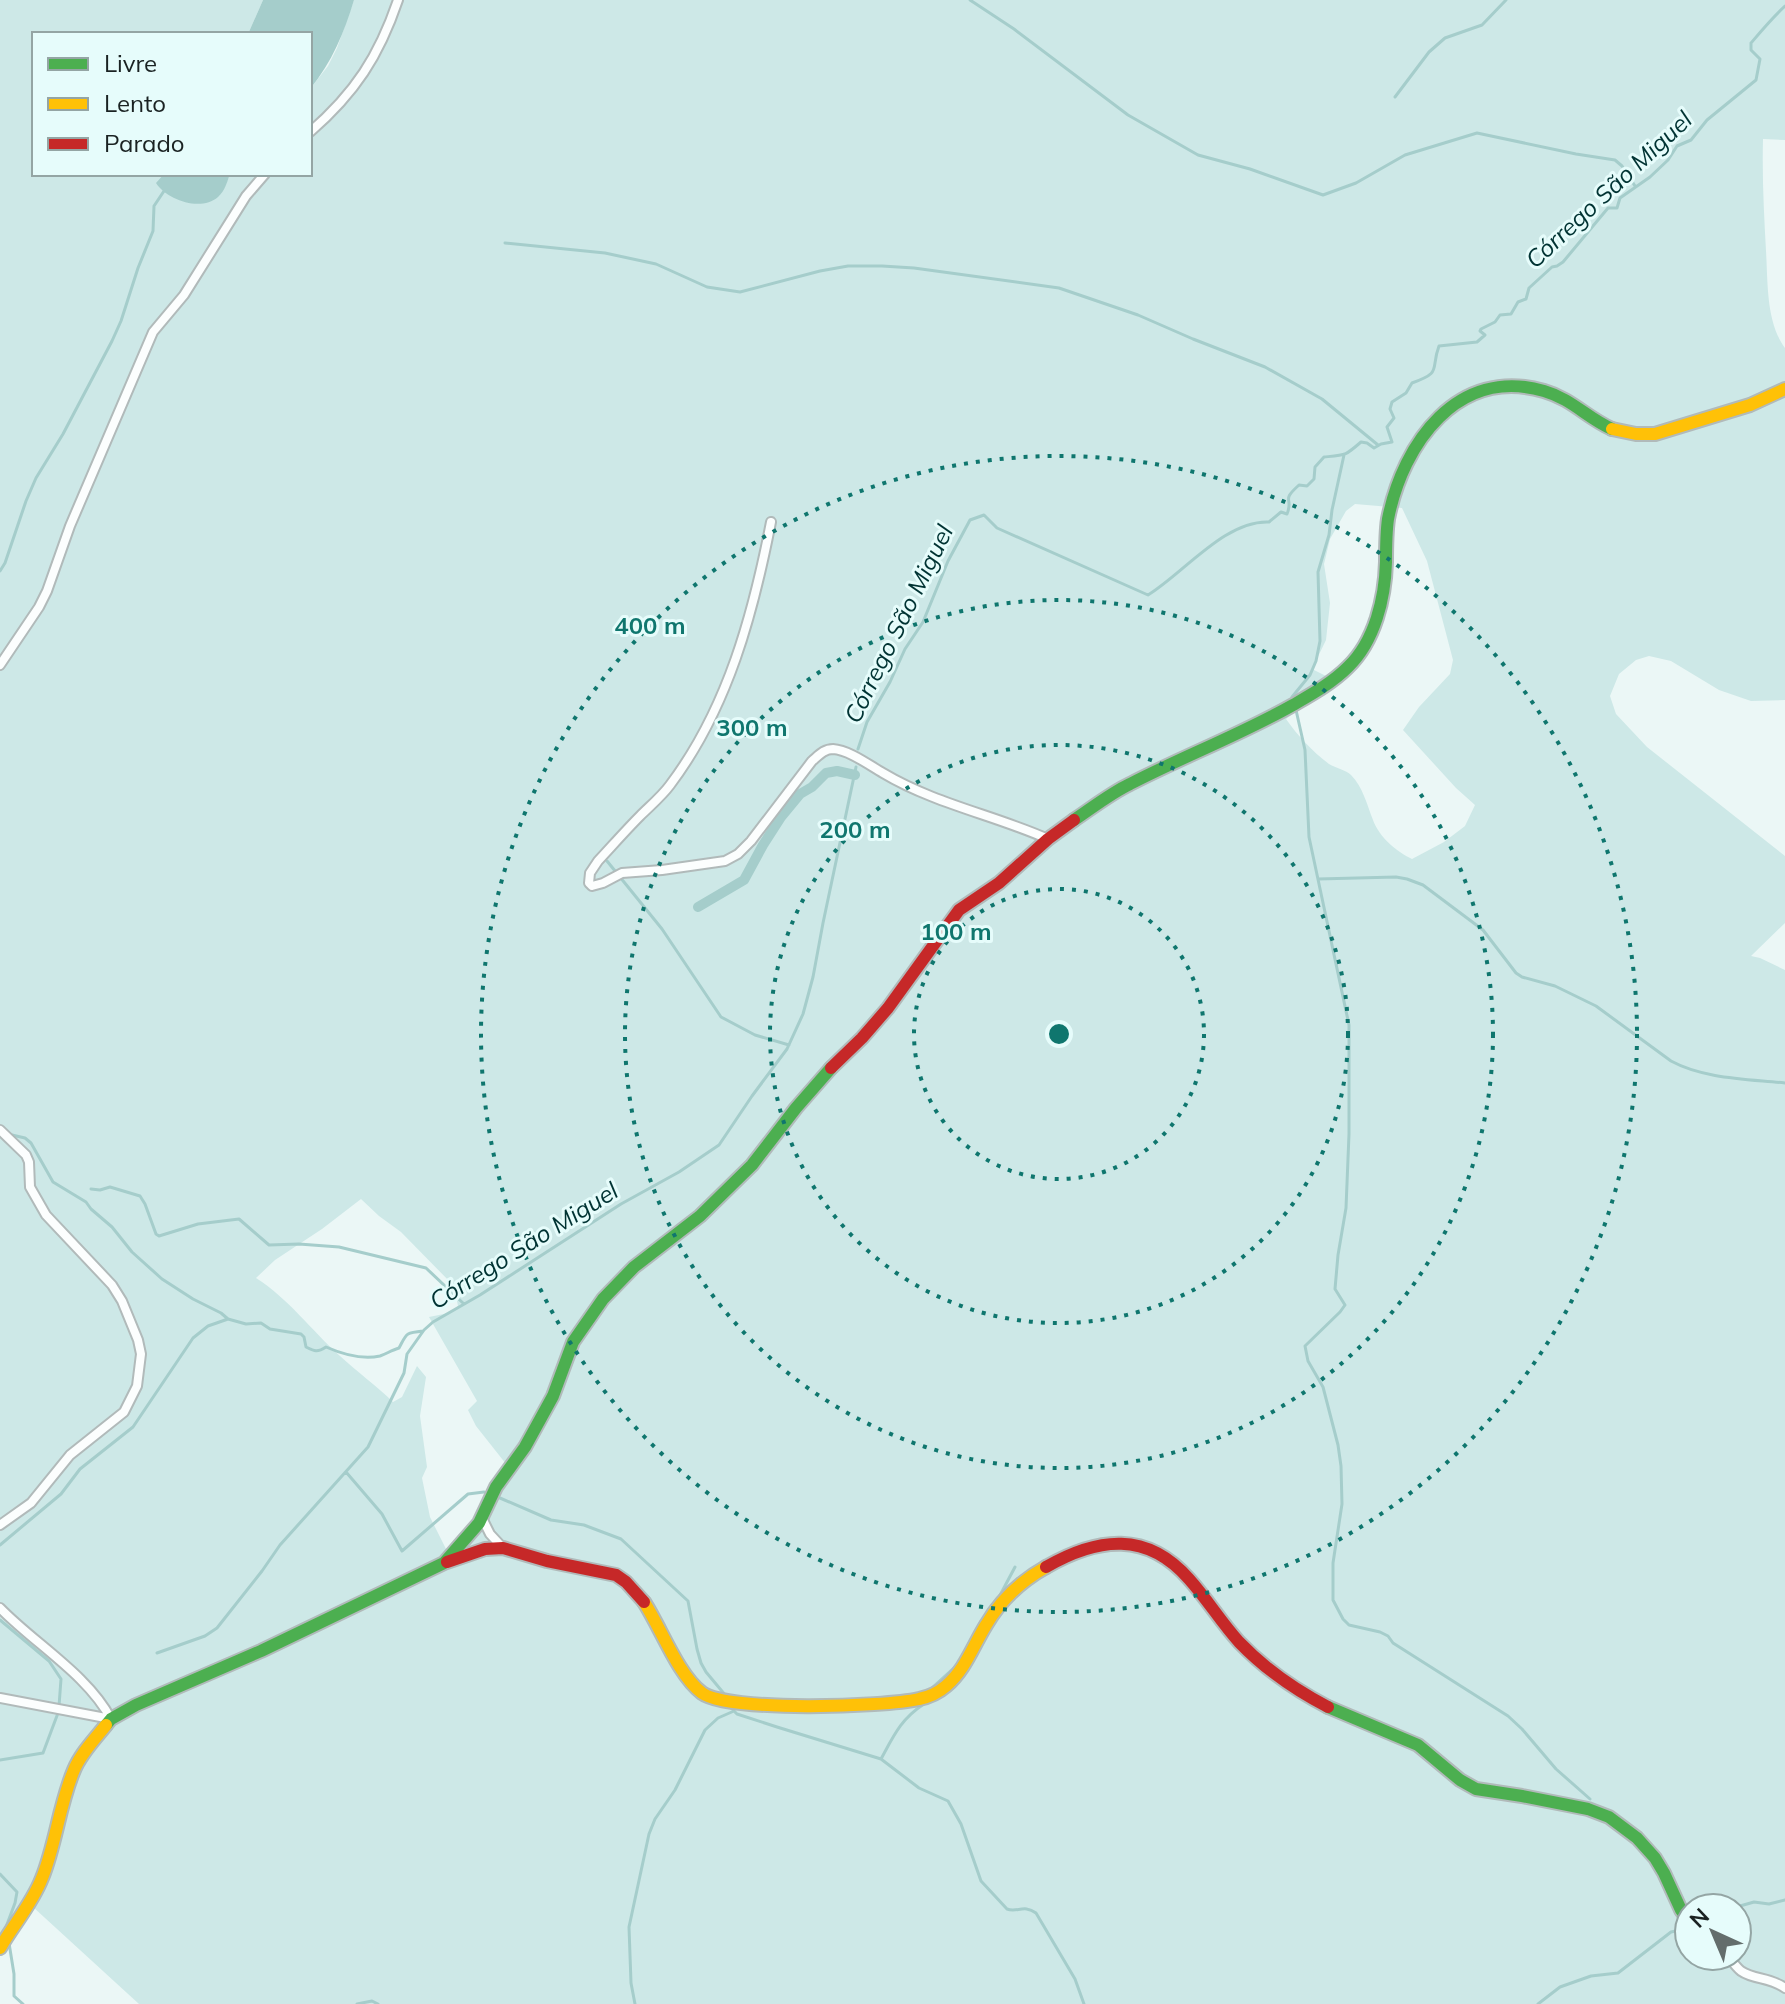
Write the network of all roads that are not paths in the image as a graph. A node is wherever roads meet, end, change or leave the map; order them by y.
1 (398, 0) edge
2 (312, 130) edge
3 (263, 176) edge
4 (1785, 389) edge
5 (771, 522) dead end
6 (0, 665) edge
7 (1048, 839) junction
8 (0, 1130) edge
9 (482, 1518) junction
10 (0, 1525) edge
11 (503, 1548) junction
12 (444, 1563) junction
13 (0, 1608) edge
14 (0, 1698) edge
15 (111, 1719) junction
16 (1673, 1895) edge
17 (0, 1948) edge
18 (1747, 1972) edge
19 (1785, 1988) edge

1 - 2 street
3 - 6 street
4 - 7 street
5 - 7 street
7 - 9 street
8 - 10 street
9 - 11 street
9 - 12 street
11 - 12 street
11 - 16 street
12 - 15 street
13 - 15 street
14 - 15 street
15 - 17 street
18 - 19 street

